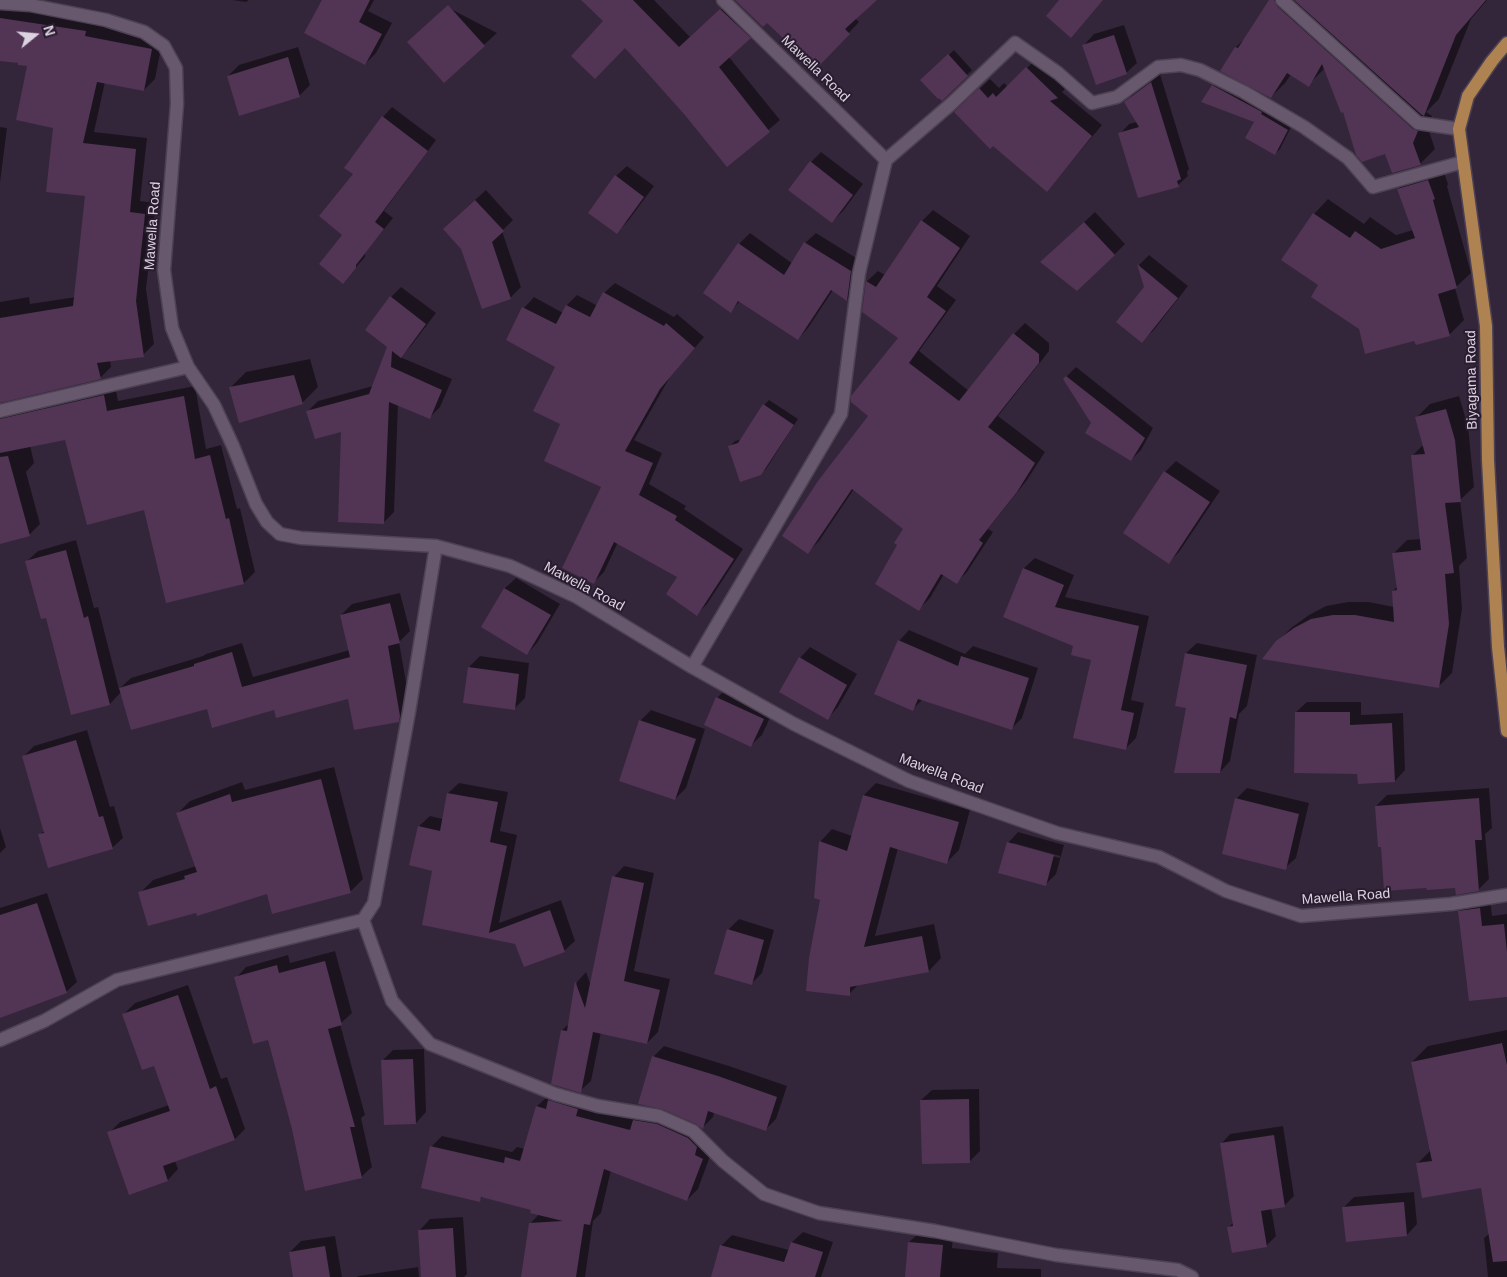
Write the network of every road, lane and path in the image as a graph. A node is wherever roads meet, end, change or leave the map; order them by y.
1 (723, 0) edge
2 (1282, 0) edge
3 (0, 3) edge
4 (1507, 43) edge
5 (1459, 129) junction
6 (886, 160) junction
7 (1462, 162) junction
8 (188, 367) junction
9 (0, 411) edge
10 (436, 546) junction
11 (692, 667) junction
12 (1507, 731) edge
13 (1507, 895) edge
14 (363, 920) junction
15 (0, 1040) edge
16 (1192, 1277) edge

1 - 6 street, Mawella Road
2 - 5 street
3 - 8 street, Mawella Road
4 - 5 main road, Biyagama Road
5 - 7 main road, Biyagama Road
6 - 7 street
6 - 11 street
7 - 12 main road, Biyagama Road
8 - 9 street
8 - 10 street, Mawella Road
10 - 11 street, Mawella Road
10 - 14 street
11 - 13 street, Mawella Road
14 - 15 street
14 - 16 street

